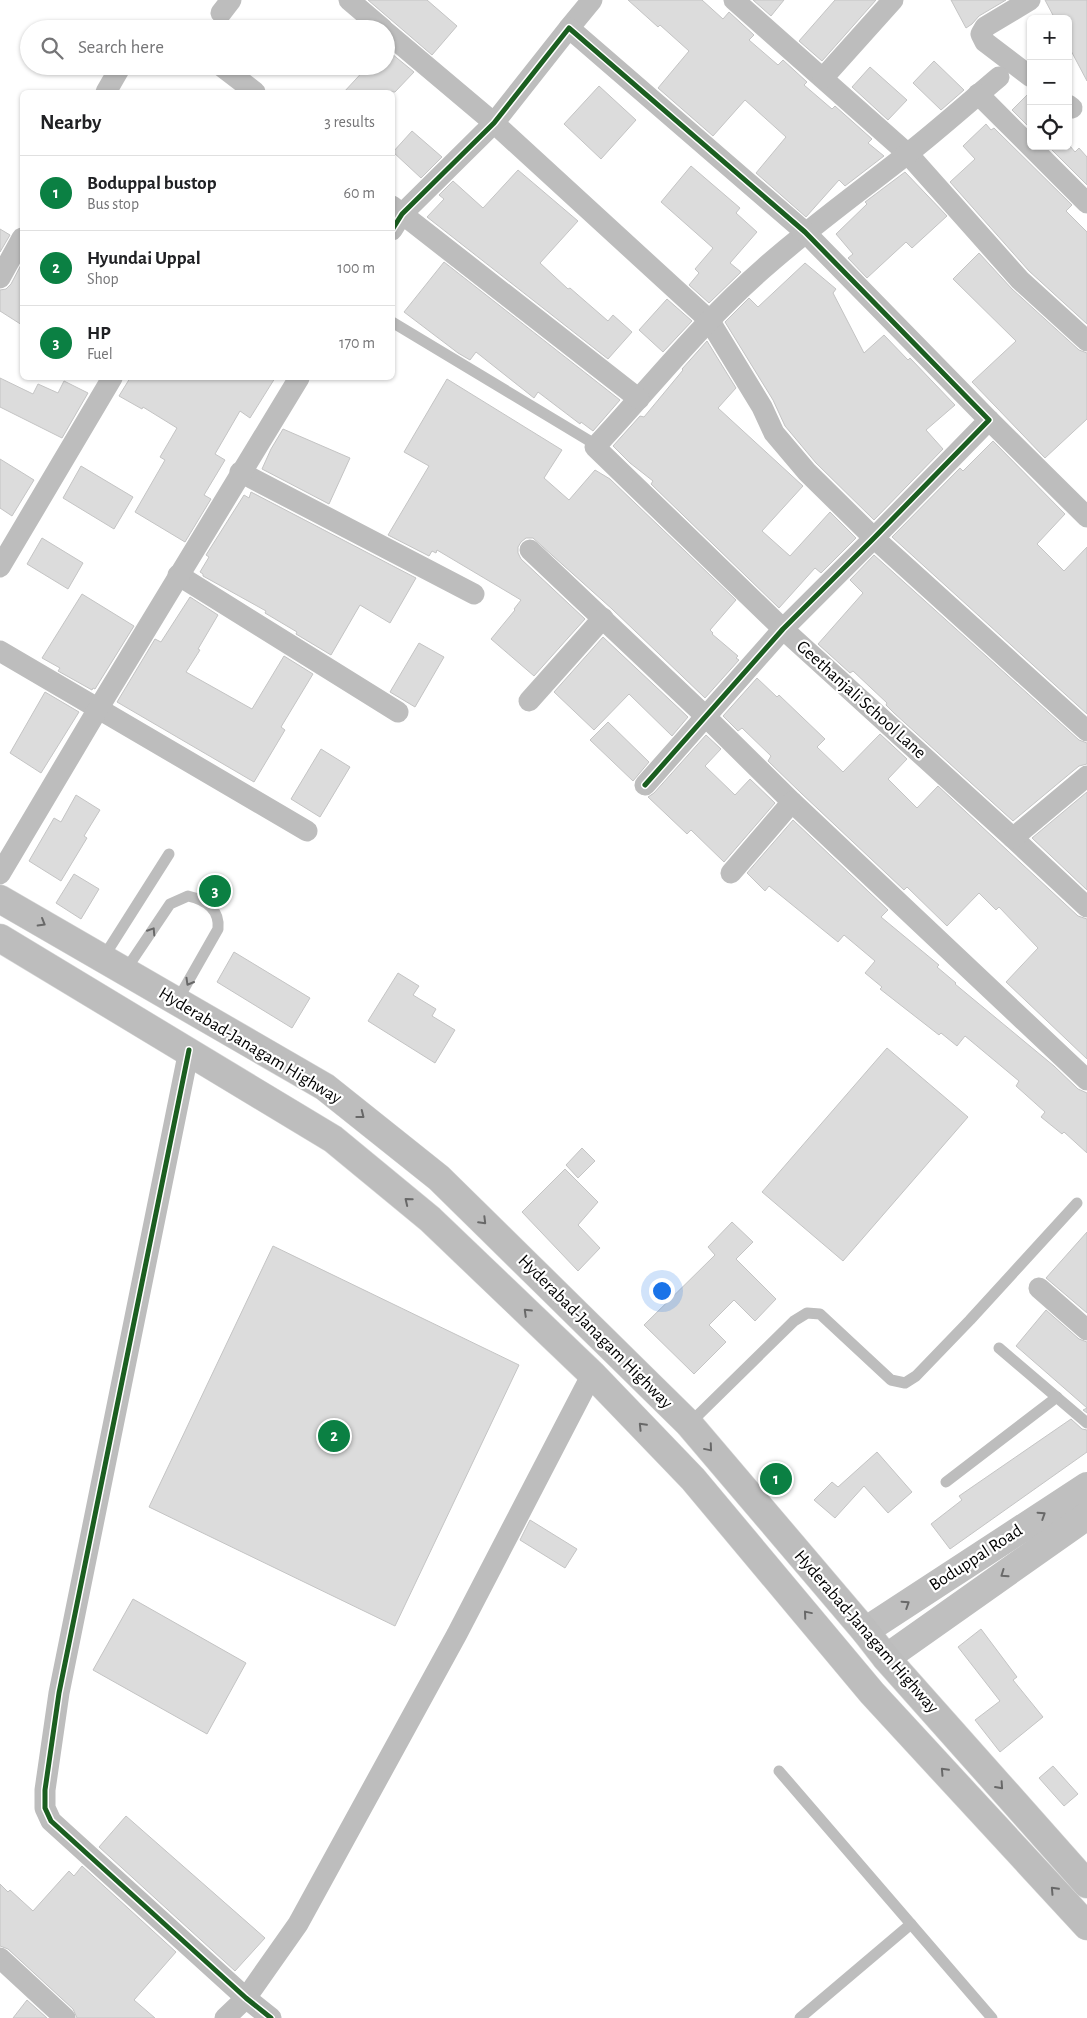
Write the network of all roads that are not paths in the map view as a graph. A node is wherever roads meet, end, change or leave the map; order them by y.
1 (349, 0) edge
2 (592, 0) edge
3 (734, 0) edge
4 (893, 0) edge
5 (1030, 0) edge
6 (372, 20) edge
7 (570, 28) junction
8 (395, 40) edge
9 (1027, 74) edge
10 (116, 75) edge
11 (233, 75) edge
12 (999, 77) dead end
13 (823, 78) junction
14 (107, 90) edge
15 (252, 90) edge
16 (978, 94) junction
17 (494, 123) junction
18 (908, 154) junction
19 (1087, 203) edge
20 (396, 217) edge
21 (805, 232) junction
22 (20, 242) edge
23 (0, 278) edge
24 (709, 320) junction
25 (395, 324) edge
26 (1087, 341) edge
27 (111, 380) edge
28 (298, 380) edge
29 (639, 400) junction
30 (989, 420) junction
31 (595, 447) junction
32 (240, 472) junction
33 (1087, 517) edge
34 (874, 538) junction
35 (530, 550) dead end
36 (0, 568) edge
37 (178, 575) junction
38 (474, 594) dead end
39 (603, 618) junction
40 (783, 629) junction
41 (0, 651) edge
42 (529, 701) dead end
43 (98, 709) junction
44 (398, 712) dead end
45 (705, 716) junction
46 (1087, 731) edge
47 (1087, 776) edge
48 (645, 785) dead end
49 (792, 802) junction
50 (307, 831) dead end
51 (1013, 838) junction
52 (170, 854) dead end
53 (731, 873) dead end
54 (0, 874) edge
55 (0, 899) edge
56 (1087, 907) edge
57 (0, 938) edge
58 (114, 965) junction
59 (177, 1002) junction
60 (189, 1050) junction
61 (1087, 1080) edge
62 (1077, 1203) dead end
63 (1039, 1288) dead end
64 (573, 1310) junction
65 (1087, 1330) edge
66 (552, 1336) junction
67 (999, 1348) dead end
68 (592, 1374) junction
69 (1057, 1397) junction
70 (1087, 1423) edge
71 (688, 1424) junction
72 (946, 1482) dead end
73 (1087, 1486) edge
74 (1087, 1516) edge
75 (865, 1631) junction
76 (886, 1658) junction
77 (779, 1771) dead end
78 (1087, 1884) edge
79 (911, 1924) junction
80 (1087, 1926) edge
81 (0, 1958) edge
82 (246, 1998) junction
83 (65, 2018) edge
84 (225, 2018) edge
85 (271, 2018) edge
86 (800, 2018) edge
87 (992, 2018) edge

1 - 6 street
2 - 7 street
3 - 13 street
4 - 13 street
5 - 9 street
7 - 17 street
7 - 21 street
8 - 17 street
10 - 14 street
11 - 15 street
12 - 16 street
13 - 18 street
16 - 18 street
16 - 19 street
17 - 20 street
17 - 24 street
18 - 21 street
18 - 26 street
20 - 29 street
21 - 24 street
21 - 30 street
22 - 23 street
24 - 29 street
24 - 34 street
25 - 31 lane
27 - 36 street
28 - 32 street
29 - 31 street
30 - 33 street
30 - 34 street
31 - 40 street, Geethanjali School Lane
32 - 37 street
32 - 38 street
34 - 40 street
34 - 46 street
35 - 39 street
37 - 43 street
37 - 44 street
39 - 42 street
39 - 45 street
40 - 45 street
40 - 51 street, Geethanjali School Lane
41 - 43 street
43 - 50 street
43 - 54 street
45 - 48 street
45 - 49 street
47 - 51 street
49 - 53 street
49 - 61 street
51 - 56 street, Geethanjali School Lane
52 - 58 lane
55 -> 58 highway, Hyderabad-Janagam Highway
57 - 60 highway, Hyderabad-Janagam Highway
58 - 59 highway, Hyderabad-Janagam Highway
58 -> 59 lane
59 -> 64 highway, Hyderabad-Janagam Highway
66 -> 60 highway, Hyderabad-Janagam Highway
60 - 82 street
62 - 71 lane
63 - 65 street
64 - 66 highway
64 - 71 highway, Hyderabad-Janagam Highway
66 - 68 highway, Hyderabad-Janagam Highway
67 - 69 lane
80 -> 68 highway, Hyderabad-Janagam Highway
68 - 82 street
69 - 70 lane
69 - 72 lane
71 -> 75 highway, Hyderabad-Janagam Highway
75 -> 73 street, Boduppal Road
74 -> 76 street, Boduppal Road
75 - 76 highway, Hyderabad-Janagam Highway
76 -> 78 highway, Hyderabad-Janagam Highway
77 - 79 lane
79 - 86 lane
79 - 87 lane
81 - 83 street
82 - 84 street
82 - 85 street

